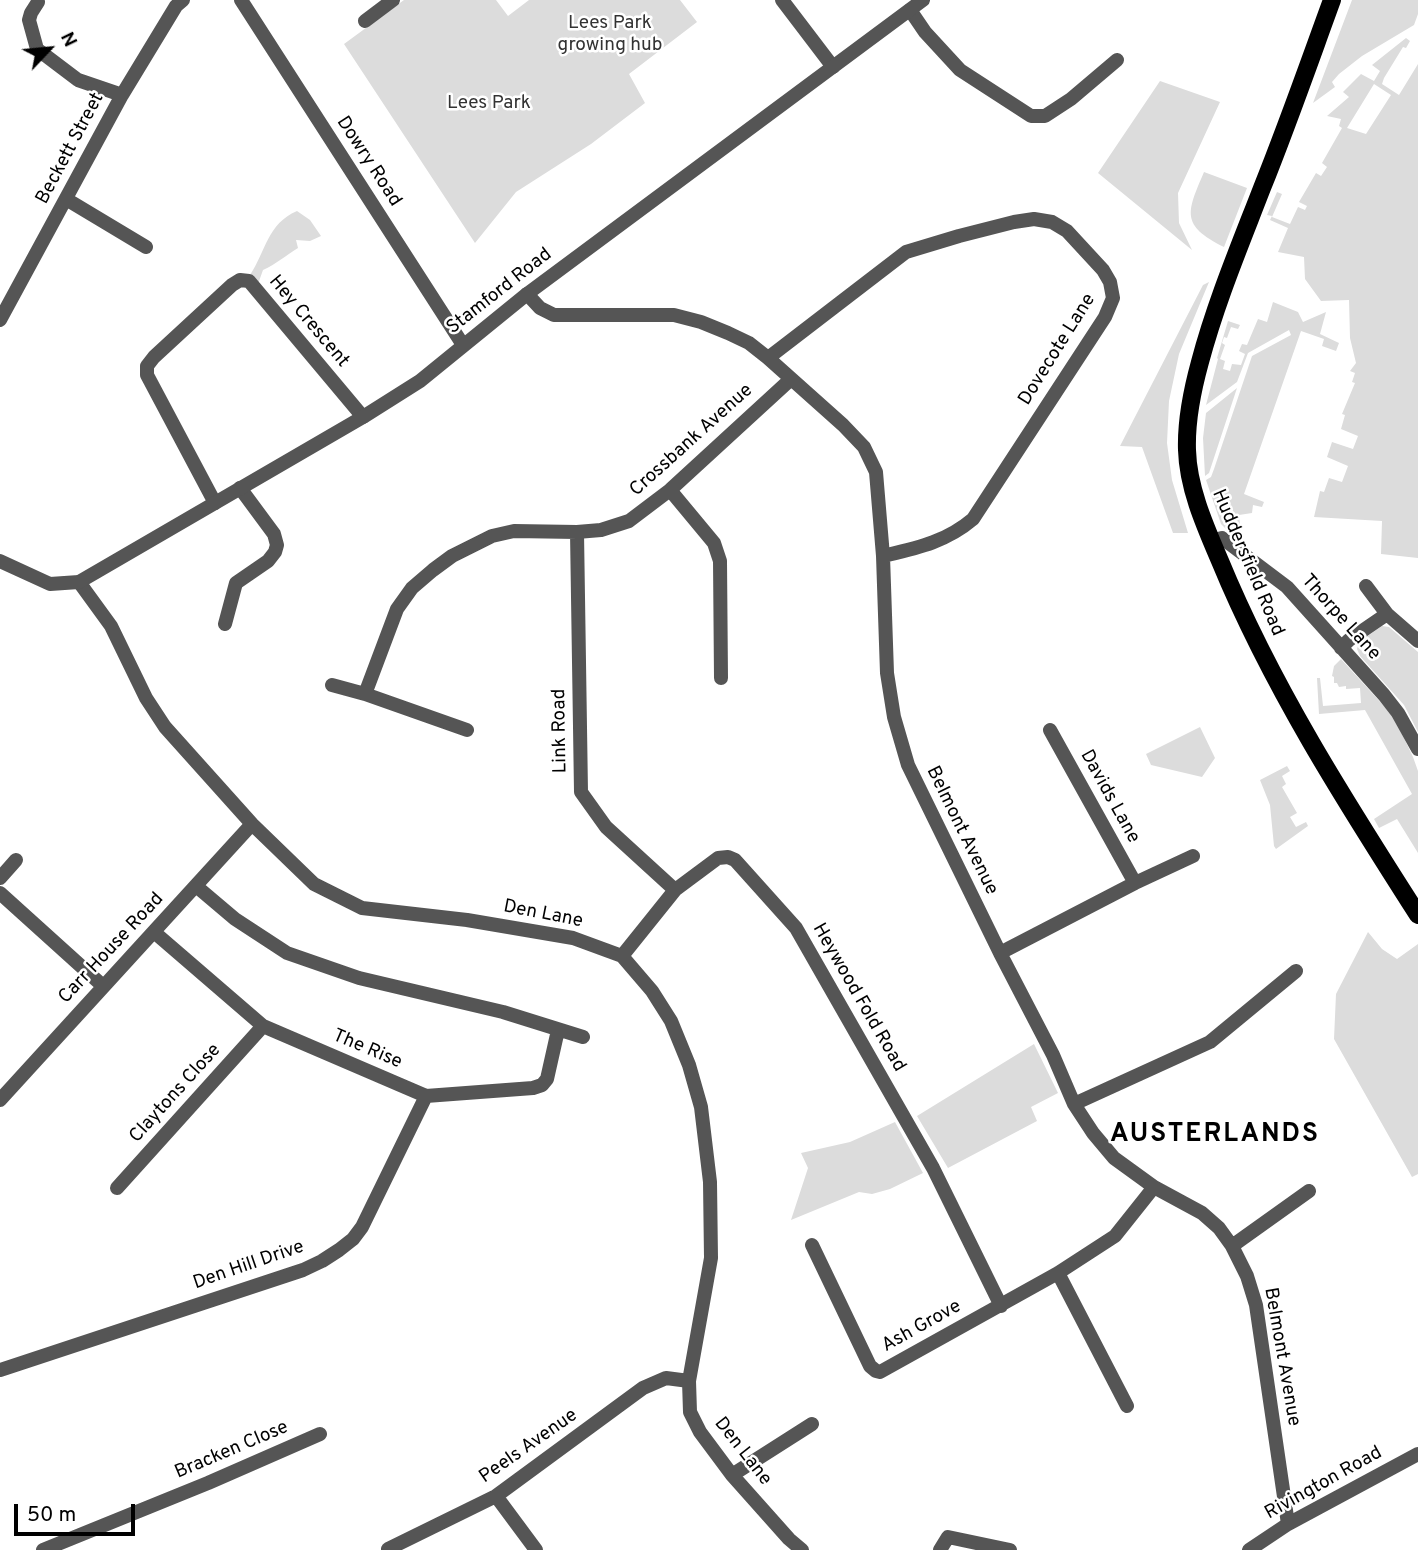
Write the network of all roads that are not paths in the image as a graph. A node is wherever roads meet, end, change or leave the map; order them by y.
1 (183, 0) edge
2 (241, 0) edge
3 (393, 0) edge
4 (782, 0) edge
5 (923, 0) edge
6 (1332, 0) edge
7 (38, 2) dead end
8 (909, 10) junction
9 (365, 21) dead end
10 (1116, 60) dead end
11 (833, 67) junction
12 (122, 95) junction
13 (66, 198) junction
14 (146, 247) dead end
15 (527, 294) junction
16 (0, 320) edge
17 (463, 345) junction
18 (768, 358) junction
19 (791, 379) junction
20 (363, 417) junction
21 (240, 488) junction
22 (670, 490) junction
23 (215, 503) junction
24 (577, 532) junction
25 (1212, 541) junction
26 (883, 556) junction
27 (0, 561) edge
28 (79, 582) junction
29 (1366, 586) dead end
30 (1387, 614) junction
31 (225, 624) dead end
32 (1418, 642) edge
33 (1341, 648) junction
34 (721, 678) dead end
35 (332, 685) dead end
36 (365, 694) junction
37 (467, 730) dead end
38 (1050, 730) dead end
39 (1418, 749) edge
40 (252, 824) junction
41 (1193, 856) dead end
42 (16, 860) dead end
43 (0, 878) edge
44 (1135, 883) junction
45 (196, 886) junction
46 (675, 890) junction
47 (0, 893) edge
48 (1418, 915) edge
49 (154, 932) junction
50 (1000, 953) junction
51 (622, 956) junction
52 (1296, 971) dead end
53 (103, 986) junction
54 (263, 1026) junction
55 (558, 1030) junction
56 (583, 1037) dead end
57 (426, 1096) junction
58 (0, 1100) edge
59 (1074, 1104) junction
60 (1154, 1187) junction
61 (117, 1188) dead end
62 (1309, 1191) dead end
63 (812, 1245) dead end
64 (1232, 1246) junction
65 (1058, 1273) junction
66 (1001, 1306) junction
67 (0, 1370) edge
68 (689, 1381) junction
69 (1127, 1406) dead end
70 (813, 1424) dead end
71 (320, 1434) dead end
72 (1418, 1454) edge
73 (733, 1475) junction
74 (496, 1496) junction
75 (1289, 1524) junction
76 (388, 1549) edge
77 (43, 1550) edge
78 (536, 1550) edge
79 (802, 1550) edge
80 (940, 1550) edge
81 (1010, 1550) edge
82 (1249, 1550) edge

1 - 12 street, Beckett Street
2 - 17 street, Dowry Road
3 - 9 street
4 - 11 street
5 - 8 street, Stamford Road
6 - 25 main road, Huddersfield Road
7 - 12 street
8 - 10 street
8 - 11 street, Stamford Road
11 - 15 street, Stamford Road
12 - 13 street, Beckett Street
13 - 14 street
13 - 16 street, Beckett Street
15 - 17 street, Stamford Road
15 - 18 street, Belmont Avenue
17 - 20 street, Stamford Road
18 - 19 street, Belmont Avenue
18 - 26 street, Dovecote Lane
19 - 22 street, Crossbank Avenue
19 - 26 street, Belmont Avenue
20 - 21 street, Stamford Road
20 - 23 street, Hey Crescent
21 - 23 street, Stamford Road
21 - 31 street
22 - 24 street, Crossbank Avenue
22 - 34 street
23 - 28 street, Stamford Road
24 - 36 street, Crossbank Avenue
24 - 46 street, Link Road
25 - 33 street, Thorpe Lane
25 - 48 main road, Huddersfield Road
26 - 50 street, Belmont Avenue
27 - 28 street
28 - 40 street, Den Lane
29 - 30 street
30 - 32 street
30 - 33 street
33 - 39 street, Thorpe Lane
35 - 36 street
36 - 37 street
38 - 44 street, Davids Lane
40 - 45 street, Carr House Road
40 - 51 street, Den Lane
41 - 44 street
42 - 43 street
44 - 50 street
45 - 49 street, Carr House Road
45 - 55 street
46 - 51 street, Heywood Fold Road
46 - 66 street, Heywood Fold Road
47 - 53 street
49 - 53 street, Carr House Road
49 - 54 street, The Rise
50 - 59 street, Belmont Avenue
51 - 68 street, Den Lane
52 - 59 street
53 - 58 street, Carr House Road
54 - 57 street, The Rise
54 - 61 street, Claytons Close
55 - 56 street
55 - 57 street, The Rise
57 - 67 street, Den Hill Drive
59 - 60 street, Belmont Avenue
60 - 64 street, Belmont Avenue
60 - 65 street
62 - 64 street
63 - 66 street, Ash Grove
64 - 75 street, Belmont Avenue
65 - 66 street
65 - 69 street
68 - 73 street, Den Lane
68 - 74 street, Peels Avenue
70 - 73 street
71 - 77 street, Bracken Close
72 - 75 street, Rivington Road
73 - 79 street, Den Lane
74 - 76 street, Peels Avenue
74 - 78 street
75 - 82 street, Rivington Road
80 - 81 street

